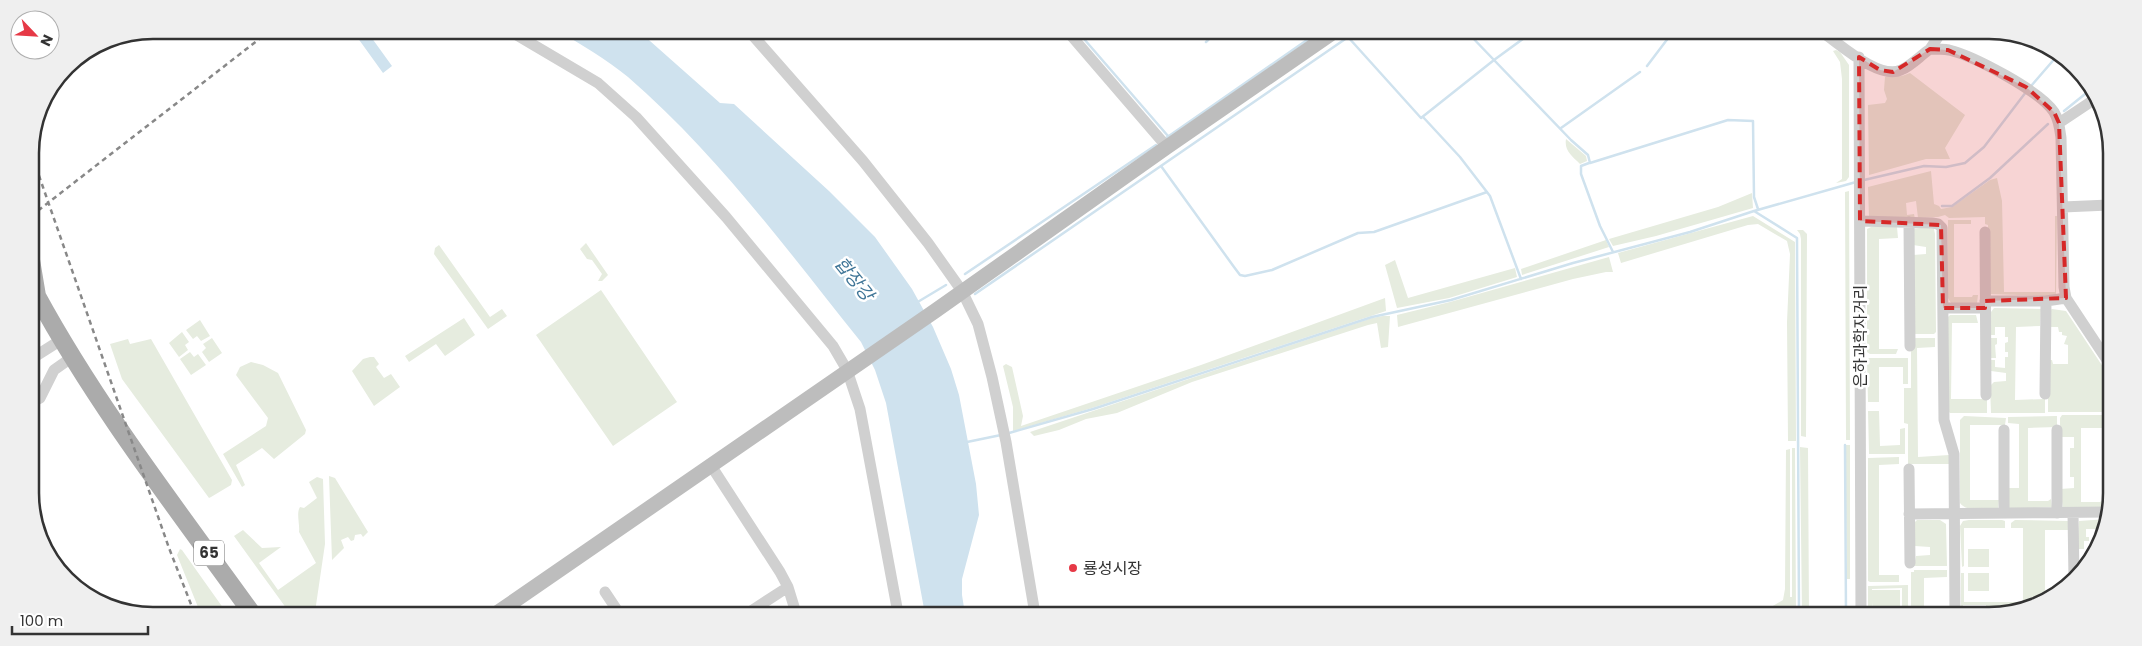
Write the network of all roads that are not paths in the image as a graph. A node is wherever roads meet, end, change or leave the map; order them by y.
1 (524, 39) edge
2 (756, 39) edge
3 (1074, 39) edge
4 (1323, 39) edge
5 (1832, 39) edge
6 (1937, 39) edge
7 (1930, 49) junction
8 (1859, 57) junction
9 (2092, 101) edge
10 (2059, 123) junction
11 (1167, 147) junction
12 (2103, 205) edge
13 (2063, 207) junction
14 (1860, 221) junction
15 (1909, 222) junction
16 (1985, 232) dead end
17 (962, 291) junction
18 (2066, 298) junction
19 (2046, 301) junction
20 (39, 302) edge
21 (1985, 305) junction
22 (1943, 308) junction
23 (61, 340) junction
24 (1910, 346) dead end
25 (39, 354) edge
26 (2103, 354) edge
27 (71, 358) junction
28 (851, 367) junction
29 (2045, 394) dead end
30 (1986, 395) dead end
31 (39, 398) edge
32 (2004, 430) dead end
33 (2056, 430) dead end
34 (710, 464) junction
35 (1909, 469) dead end
36 (2101, 512) edge
37 (1954, 513) junction
38 (2004, 513) junction
39 (2057, 513) junction
40 (2073, 513) junction
41 (1910, 514) junction
42 (1913, 555) dead end
43 (2074, 570) edge
44 (788, 587) junction
45 (604, 592) dead end
46 (247, 607) edge
47 (507, 607) edge
48 (615, 607) edge
49 (757, 607) edge
50 (794, 607) edge
51 (897, 607) edge
52 (1034, 607) edge
53 (1861, 607) edge
54 (1954, 607) edge

1 - 28 street
2 - 17 street
3 - 11 street
4 - 11 street
5 - 8 street
6 - 7 street
7 - 8 street
7 - 10 street
8 - 14 street, 은하과학자거리
9 - 10 street
10 - 13 street
11 - 17 street
12 - 13 street
13 - 18 street
14 - 15 street
14 - 53 street, 은하과학자거리
15 - 22 street
15 - 24 street
16 - 21 street
17 - 28 street
17 - 52 street
18 - 19 street
18 - 26 street
19 - 21 street
19 - 29 street
20 - 23 main road, 65
21 - 22 street
21 - 30 street
22 - 37 street
23 - 25 street
23 - 27 main road, 65
27 - 31 street
27 - 46 main road, 65
28 - 34 street
28 - 51 street
32 - 38 street
33 - 39 street
34 - 44 street
34 - 47 street
35 - 41 street
36 - 40 street
37 - 38 street
37 - 41 street
37 - 54 street
38 - 39 street
39 - 40 street
40 - 43 street
41 - 42 street
44 - 49 street
44 - 50 street
45 - 48 street

